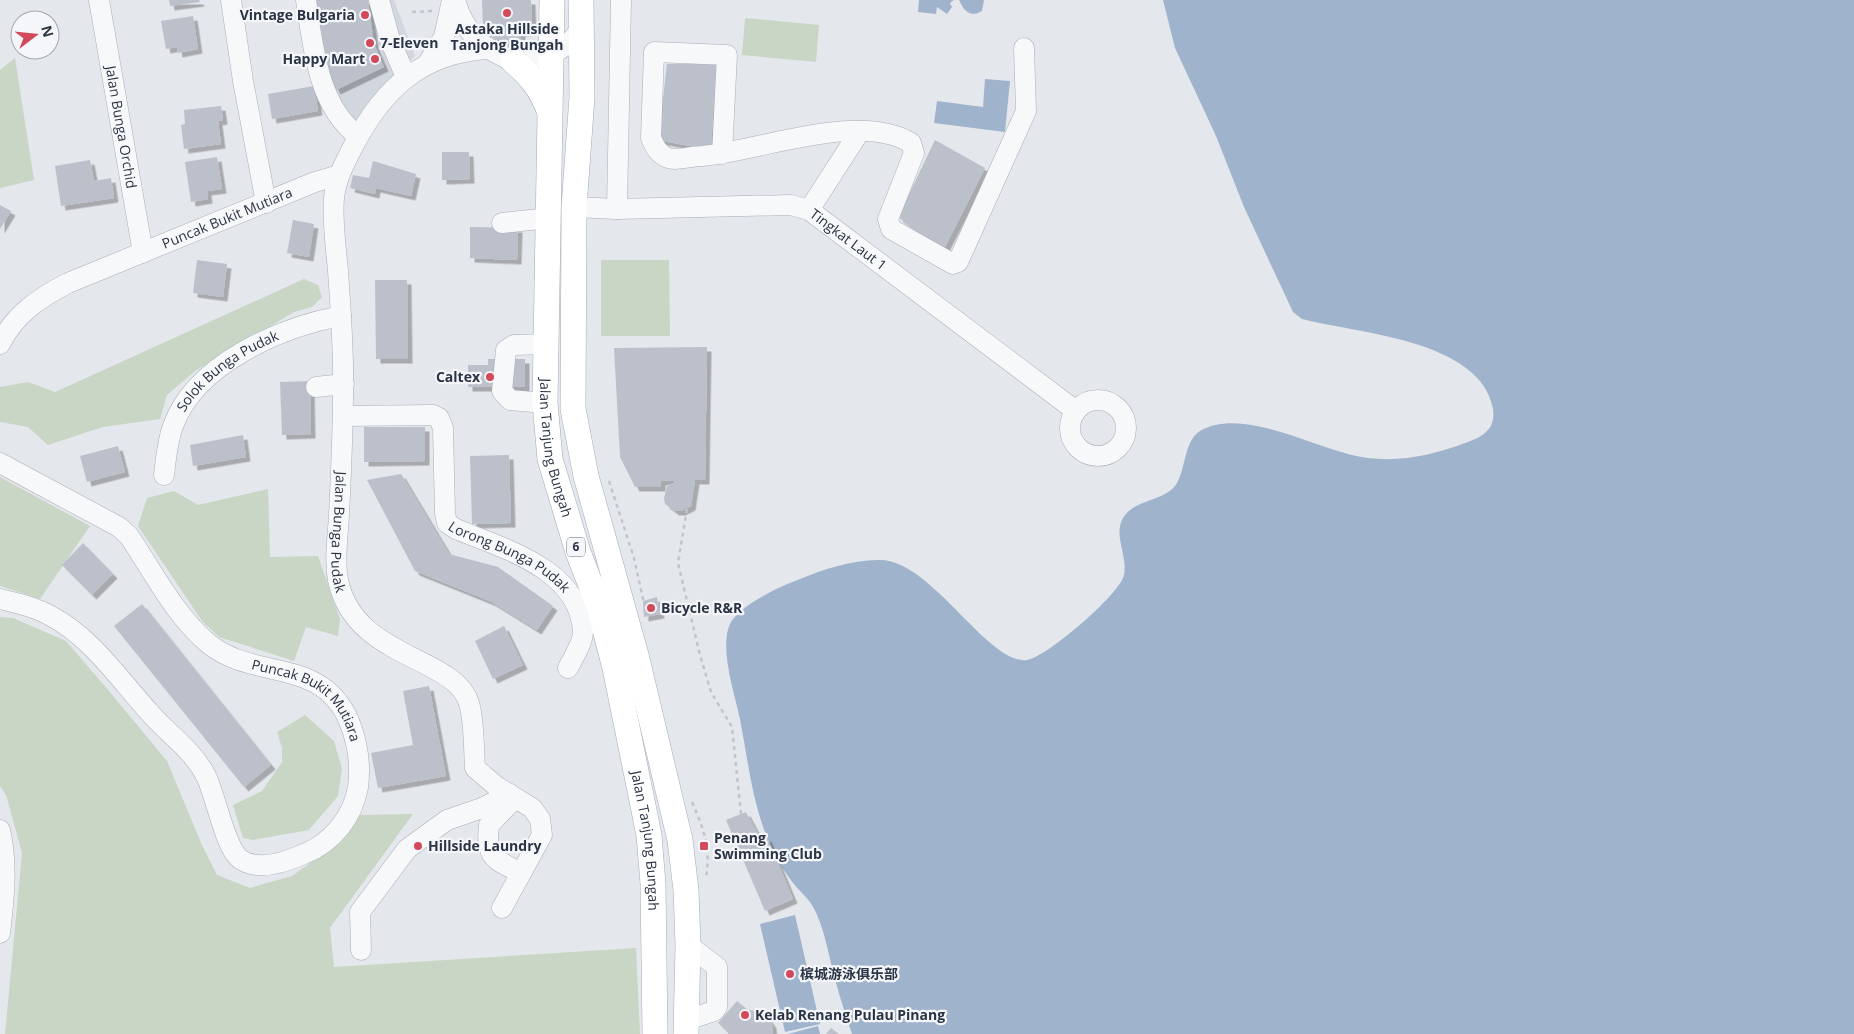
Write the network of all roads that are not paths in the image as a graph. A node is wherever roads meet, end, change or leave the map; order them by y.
1 (99, 0) edge
2 (230, 0) edge
3 (306, 0) edge
4 (379, 0) edge
5 (453, 0) edge
6 (552, 0) edge
7 (581, 0) edge
8 (620, 0) edge
9 (581, 28) junction
10 (1024, 48) dead end
11 (487, 49) junction
12 (551, 53) junction
13 (513, 61) junction
14 (428, 63) junction
15 (406, 77) junction
16 (551, 114) junction
17 (860, 131) junction
18 (358, 136) junction
19 (722, 154) junction
20 (339, 175) junction
21 (266, 203) junction
22 (574, 206) junction
23 (617, 209) junction
24 (809, 210) junction
25 (549, 218) junction
26 (502, 223) dead end
27 (143, 253) junction
28 (341, 316) junction
29 (0, 344) edge
30 (546, 344) junction
31 (344, 384) junction
32 (316, 387) dead end
33 (545, 403) junction
34 (1076, 411) dead end
35 (343, 416) junction
36 (0, 462) edge
37 (164, 475) dead end
38 (0, 599) edge
39 (568, 668) dead end
40 (507, 793) junction
41 (0, 830) edge
42 (521, 873) junction
43 (502, 908) dead end
44 (0, 933) edge
45 (361, 950) dead end
46 (687, 1027) edge
47 (655, 1034) edge

1 - 27 street, Jalan Bunga Orchid
2 - 21 street
3 - 18 street
4 - 15 street
5 - 11 street
5 - 14 street
6 - 12 main road, Jalan Tanjung Bungah / 6
7 - 9 main road, Jalan Tanjung Bungah / 6
8 - 23 street
9 - 12 street
9 - 22 main road, Jalan Tanjung Bungah / 6
10 - 17 street
11 - 13 street
11 - 14 street
12 - 13 street
12 - 16 main road, Jalan Tanjung Bungah / 6
13 - 16 main road
14 - 15 street
15 - 18 street
16 - 25 main road, Jalan Tanjung Bungah / 6
17 - 19 street
17 - 24 street
18 - 20 street
19 - 19 street
20 - 21 street, Puncak Bukit Mutiara
20 - 28 street, Jalan Bunga Pudak
21 - 27 street, Puncak Bukit Mutiara
22 - 23 street, Tingkat Laut 1
22 - 46 main road, Jalan Tanjung Bungah / 6
23 - 24 street, Tingkat Laut 1
24 - 34 street, Tingkat Laut 1
25 - 26 street
25 - 30 main road, Jalan Tanjung Bungah / 6
27 - 29 street, Puncak Bukit Mutiara
28 - 31 street, Jalan Bunga Pudak
28 - 37 street, Solok Bunga Pudak
30 - 33 main road, Jalan Tanjung Bungah / 6
30 - 33 street
31 - 32 street
31 - 35 street, Jalan Bunga Pudak
33 - 47 main road, Jalan Tanjung Bungah / 6
35 - 39 street, Lorong Bunga Pudak
35 - 40 street, Jalan Bunga Pudak
36 - 38 street, Puncak Bukit Mutiara
40 - 42 street
40 - 42 street, Jalan Bunga Pudak
40 - 45 street
41 - 44 street
42 - 43 street, Jalan Bunga Pudak

